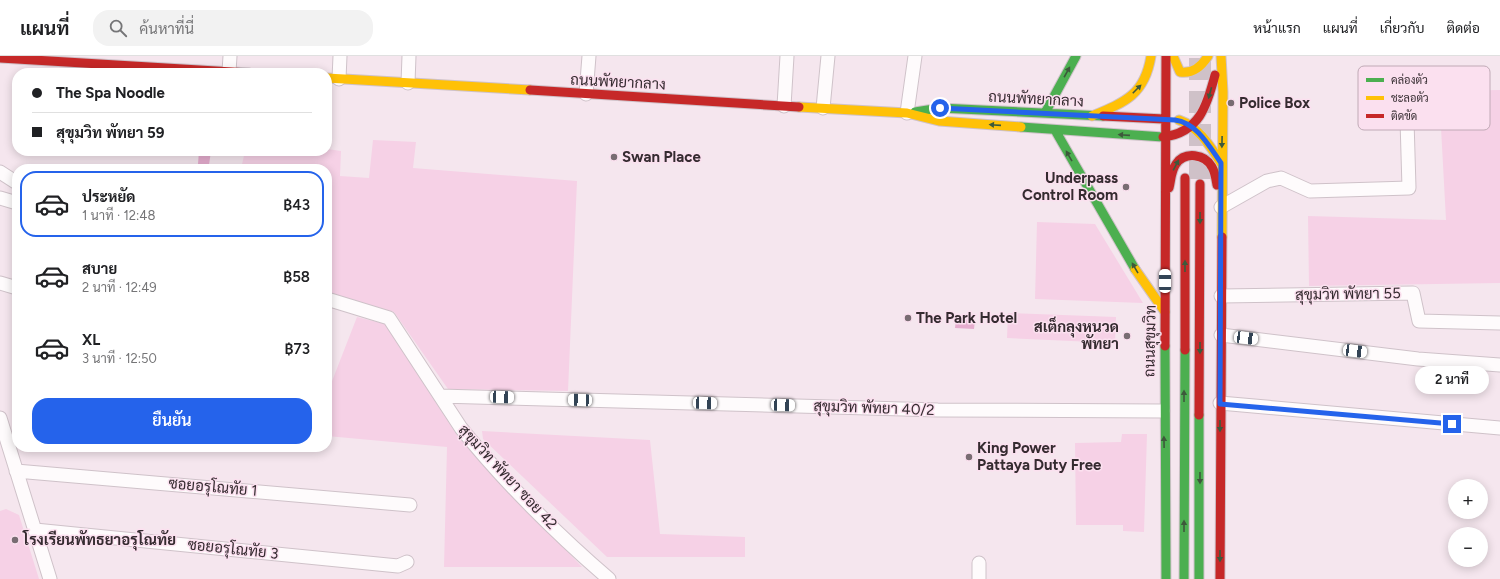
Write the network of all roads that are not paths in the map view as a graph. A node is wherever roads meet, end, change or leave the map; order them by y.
1 (230, 56) edge
2 (340, 56) edge
3 (409, 56) edge
4 (589, 56) edge
5 (788, 56) edge
6 (828, 56) edge
7 (915, 56) edge
8 (1076, 56) edge
9 (1151, 56) edge
10 (1166, 56) edge
11 (1173, 56) edge
12 (1208, 56) edge
13 (1220, 56) edge
14 (0, 58) edge
15 (164, 68) edge
16 (229, 68) edge
17 (333, 78) edge
18 (408, 83) junction
19 (586, 94) junction
20 (784, 106) junction
21 (823, 108) junction
22 (907, 113) junction
23 (1045, 113) junction
24 (1092, 116) junction
25 (1164, 119) junction
26 (1192, 126) junction
27 (1055, 130) junction
28 (1407, 130) edge
29 (1163, 138) junction
30 (1221, 163) junction
31 (0, 172) edge
32 (1185, 178) dead end
33 (1200, 179) tunnel mouth
34 (12, 180) edge
35 (0, 198) edge
36 (12, 202) edge
37 (1165, 202) junction
38 (1221, 204) junction
39 (0, 283) edge
40 (12, 287) edge
41 (1221, 296) junction
42 (332, 301) edge
43 (1165, 312) junction
44 (1500, 323) edge
45 (1221, 335) junction
46 (1500, 365) edge
47 (440, 396) junction
48 (1220, 404) junction
49 (1163, 411) junction
50 (0, 418) edge
51 (1500, 428) edge
52 (16, 471) junction
53 (410, 505) dead end
54 (35, 530) junction
55 (407, 562) dead end
56 (979, 563) dead end
57 (50, 579) edge
58 (609, 579) edge
59 (979, 579) edge
60 (1166, 579) edge
61 (1184, 579) edge
62 (1199, 579) edge
63 (1220, 579) edge

1 - 16 street
2 - 17 street
3 - 18 street
4 - 19 street
5 - 20 street
6 - 21 street
7 - 22 street
23 -> 8 main road
24 -> 9 main road
10 - 25 main road, ถนนสุขุมวิท
11 - 12 main road
13 -> 26 main road
13 -> 30 main road
14 - 15 main road
17 - 18 main road, ถนนพัทยากลาง
18 - 19 main road, ถนนพัทยากลาง
19 - 20 main road, ถนนพัทยากลาง
20 - 21 main road, ถนนพัทยากลาง
21 - 22 main road, ถนนพัทยากลาง
22 - 23 main road, ถนนพัทยากลาง
27 -> 22 main road, ถนนพัทยากลาง
23 - 24 main road, ถนนพัทยากลาง
24 - 25 main road, ถนนพัทยากลาง
25 - 26 main road, ถนนพัทยากลาง
25 - 29 main road, ถนนสุขุมวิท
26 - 29 main road
26 - 30 main road
29 -> 27 main road, ถนนพัทยากลาง
43 -> 27 main road
28 - 38 street
29 - 37 main road, ถนนสุขุมวิท
30 - 38 main road
31 - 34 street
61 -> 32 main road
33 -> 62 main road
35 - 36 street
37 -> 38 main road
37 - 43 main road, ถนนสุขุมวิท
38 - 41 main road
39 - 40 street
41 - 44 street, สุขุมวิท พัทยา 55
41 - 45 main road
42 - 47 street, สุขุมวิท พัทยา ซอย 42
43 - 49 main road, ถนนสุขุมวิท
45 - 46 street
45 - 48 main road
47 - 49 street, สุขุมวิท พัทยา 40/2
47 - 58 street, สุขุมวิท พัทยา ซอย 42
48 - 51 street
48 -> 63 main road
60 -> 49 main road, ถนนสุขุมวิท
50 - 52 street
52 - 53 street, ซอยอรุโณทัย 1
52 - 54 street
54 - 55 street, ซอยอรุโณทัย 3
54 - 57 street
56 - 59 street

